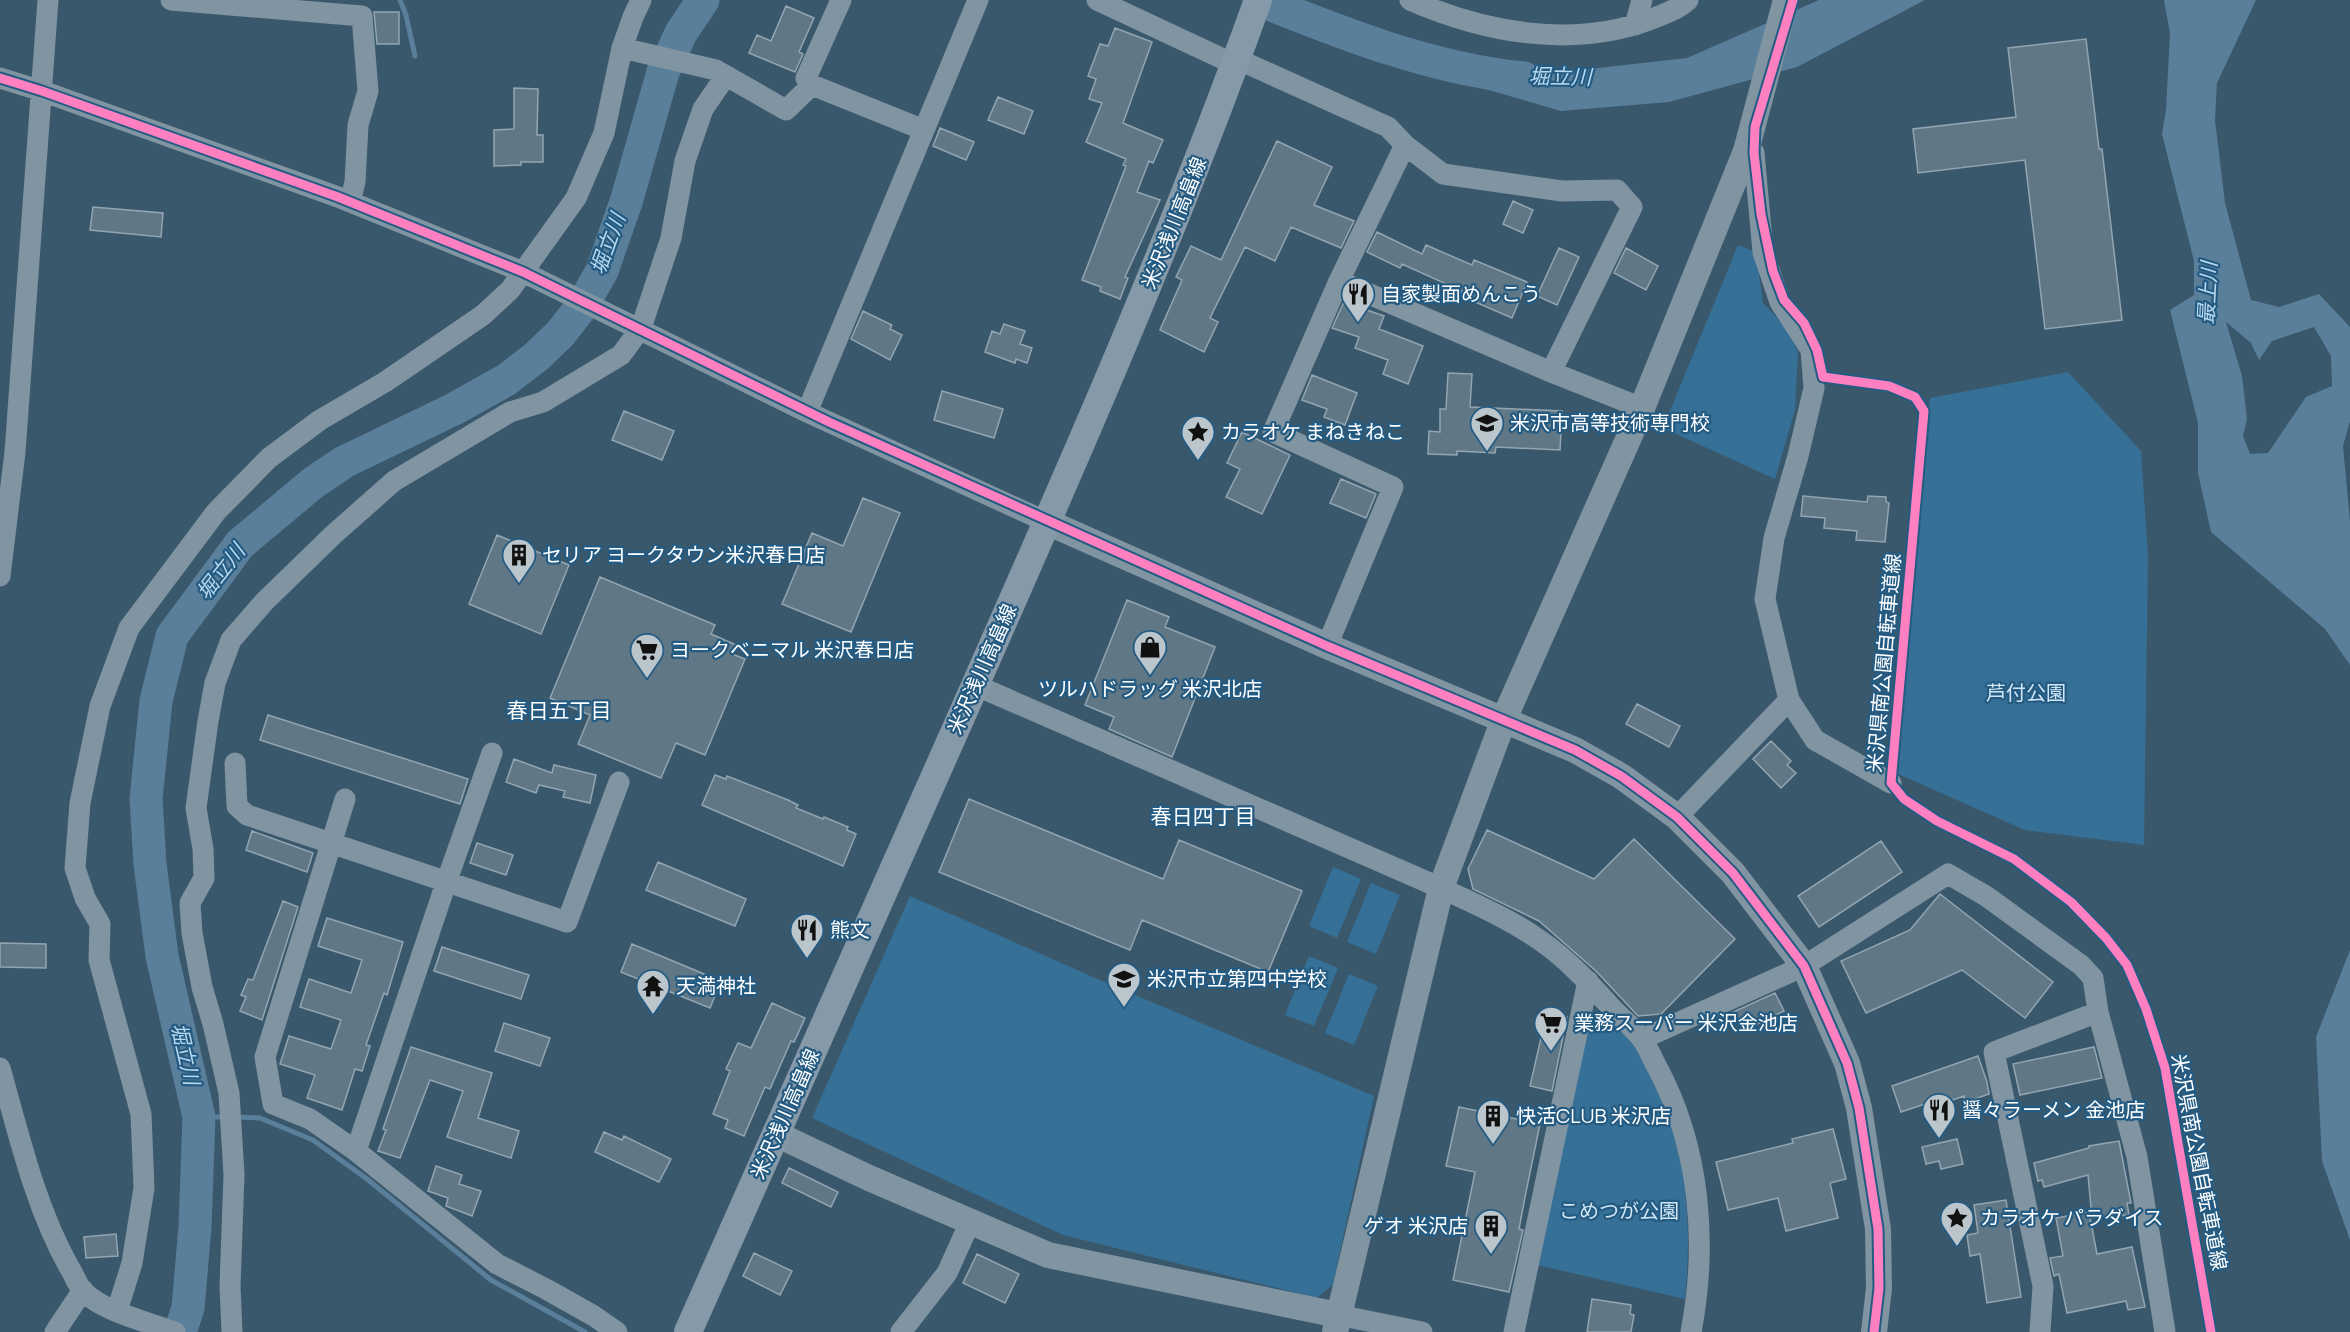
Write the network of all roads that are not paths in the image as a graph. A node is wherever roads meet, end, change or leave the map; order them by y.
1 (48, 0) edge
2 (171, 0) edge
3 (641, 0) edge
4 (841, 0) edge
5 (978, 0) edge
6 (1097, 0) edge
7 (1258, 0) edge
8 (1410, 0) edge
9 (1642, 0) edge
10 (1688, 0) edge
11 (1786, 0) edge
12 (310, 6) edge
13 (1635, 25) junction
14 (622, 48) junction
15 (1237, 62) junction
16 (720, 73) junction
17 (0, 78) edge
18 (812, 85) junction
19 (42, 91) junction
20 (924, 130) junction
21 (1405, 145) junction
22 (1746, 150) junction
23 (350, 202) junction
24 (523, 272) junction
25 (1339, 281) junction
26 (641, 328) junction
27 (1551, 372) junction
28 (1642, 408) junction
29 (807, 412) junction
30 (1047, 522) junction
31 (0, 576) edge
32 (1328, 646) junction
33 (975, 685) junction
34 (1789, 700) junction
35 (1504, 719) junction
36 (492, 753) dead end
37 (235, 763) dead end
38 (619, 782) dead end
39 (1891, 783) dead end
40 (345, 800) dead end
41 (1677, 817) junction
42 (331, 843) junction
43 (446, 883) junction
44 (1441, 888) junction
45 (1804, 966) junction
46 (1588, 981) junction
47 (2098, 1011) junction
48 (1642, 1039) junction
49 (0, 1068) edge
50 (5, 1105) edge
51 (776, 1134) junction
52 (356, 1151) junction
53 (970, 1222) junction
54 (83, 1290) junction
55 (123, 1313) junction
56 (1337, 1323) edge
57 (55, 1332) edge
58 (175, 1332) edge
59 (232, 1332) edge
60 (617, 1332) edge
61 (688, 1332) edge
62 (901, 1332) edge
63 (1422, 1332) edge
64 (1514, 1332) edge
65 (1691, 1332) edge
66 (1874, 1332) edge
67 (2040, 1332) edge
68 (2165, 1332) edge

1 - 19 street
2 - 12 street
3 - 14 street
4 - 18 street
5 - 20 street
6 - 15 street
7 - 15 main road, 米沢浅川高畠線
8 - 13 street
9 - 13 street
10 - 13 street
11 - 22 street
12 - 23 street
14 - 16 street
14 - 24 street
15 - 21 street
15 - 30 main road, 米沢浅川高畠線
16 - 18 street
16 - 26 street
17 - 19 street
18 - 20 street
19 - 23 street
19 - 31 street
20 - 29 street
21 - 25 street
21 - 27 street
22 - 28 street
22 - 34 street
23 - 24 street
24 - 26 street
24 - 55 street
25 - 27 street
25 - 32 street
26 - 29 street
26 - 59 street
27 - 28 street
28 - 35 street
29 - 30 street
30 - 32 street
30 - 33 main road, 米沢浅川高畠線
32 - 35 street
33 - 44 street
33 - 51 main road, 米沢浅川高畠線
34 - 39 street
34 - 41 street
35 - 41 street
35 - 44 street
36 - 43 street
37 - 42 street
38 - 43 street
40 - 42 street
41 - 45 street
42 - 43 street
42 - 52 street
43 - 52 street
44 - 46 street
44 - 56 street
45 - 47 street
45 - 48 street
45 - 66 street
46 - 48 street
46 - 64 street
47 - 67 street
47 - 68 street
48 - 65 street
49 - 50 street
50 - 54 street
51 - 53 street
51 - 61 main road, 米沢浅川高畠線
52 - 60 street
53 - 56 street
53 - 62 street
54 - 55 street
54 - 57 street
55 - 58 street
56 - 63 street

